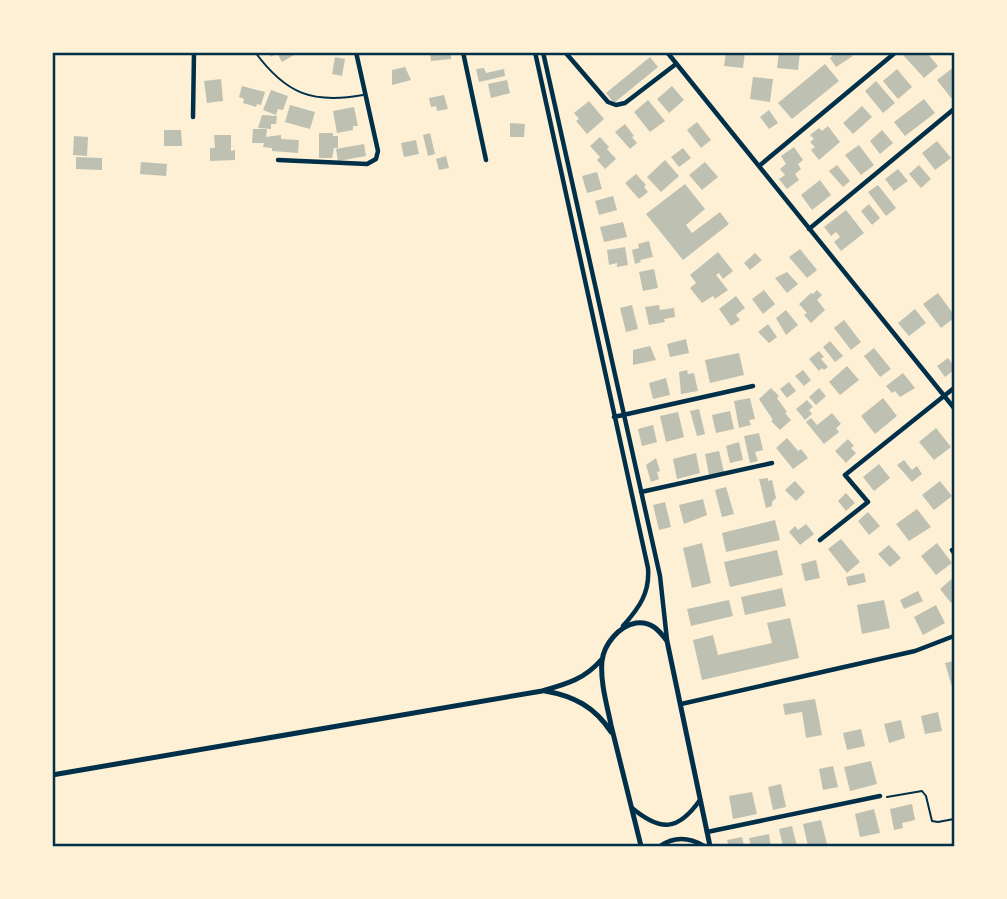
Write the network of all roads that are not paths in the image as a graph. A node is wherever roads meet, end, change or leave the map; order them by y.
1 (194, 52) edge
2 (255, 52) edge
3 (356, 52) edge
4 (463, 52) edge
5 (535, 52) edge
6 (543, 52) edge
7 (565, 52) edge
8 (667, 52) edge
9 (895, 52) edge
10 (676, 64) junction
11 (365, 94) junction
12 (954, 109) edge
13 (193, 117) dead end
14 (278, 160) dead end
15 (486, 160) dead end
16 (759, 166) junction
17 (809, 229) junction
18 (752, 386) dead end
19 (954, 388) edge
20 (944, 396) junction
21 (954, 408) edge
22 (624, 414) junction
23 (614, 417) junction
24 (772, 463) dead end
25 (641, 492) junction
26 (820, 540) dead end
27 (622, 628) junction
28 (954, 636) edge
29 (667, 641) junction
30 (602, 659) junction
31 (542, 691) junction
32 (681, 704) junction
33 (614, 738) junction
34 (52, 775) edge
35 (880, 796) road end
36 (700, 800) junction
37 (632, 807) junction
38 (707, 832) junction
39 (641, 846) edge
40 (660, 846) edge
41 (704, 846) edge
42 (710, 846) edge

1 - 13 street
2 - 11 lane
3 - 11 street
4 - 15 street
5 - 23 street
6 - 22 street
7 - 10 street
8 - 10 street
9 - 16 street
10 - 16 street
11 - 14 street
12 - 17 street
16 - 17 street
17 - 20 street
18 - 22 street
19 - 20 street
20 - 21 street
20 - 26 street
22 - 23 street
22 - 25 street
23 - 27 street
24 - 25 street
25 - 29 street
27 - 29 street
27 - 30 street
28 - 32 street
29 - 32 street
30 - 31 street
30 - 33 street
31 - 33 street
31 - 34 street
32 - 36 street
33 - 37 street
35 - 38 street
36 - 37 street
36 - 38 street
37 - 39 street
38 - 42 street
40 - 41 street

